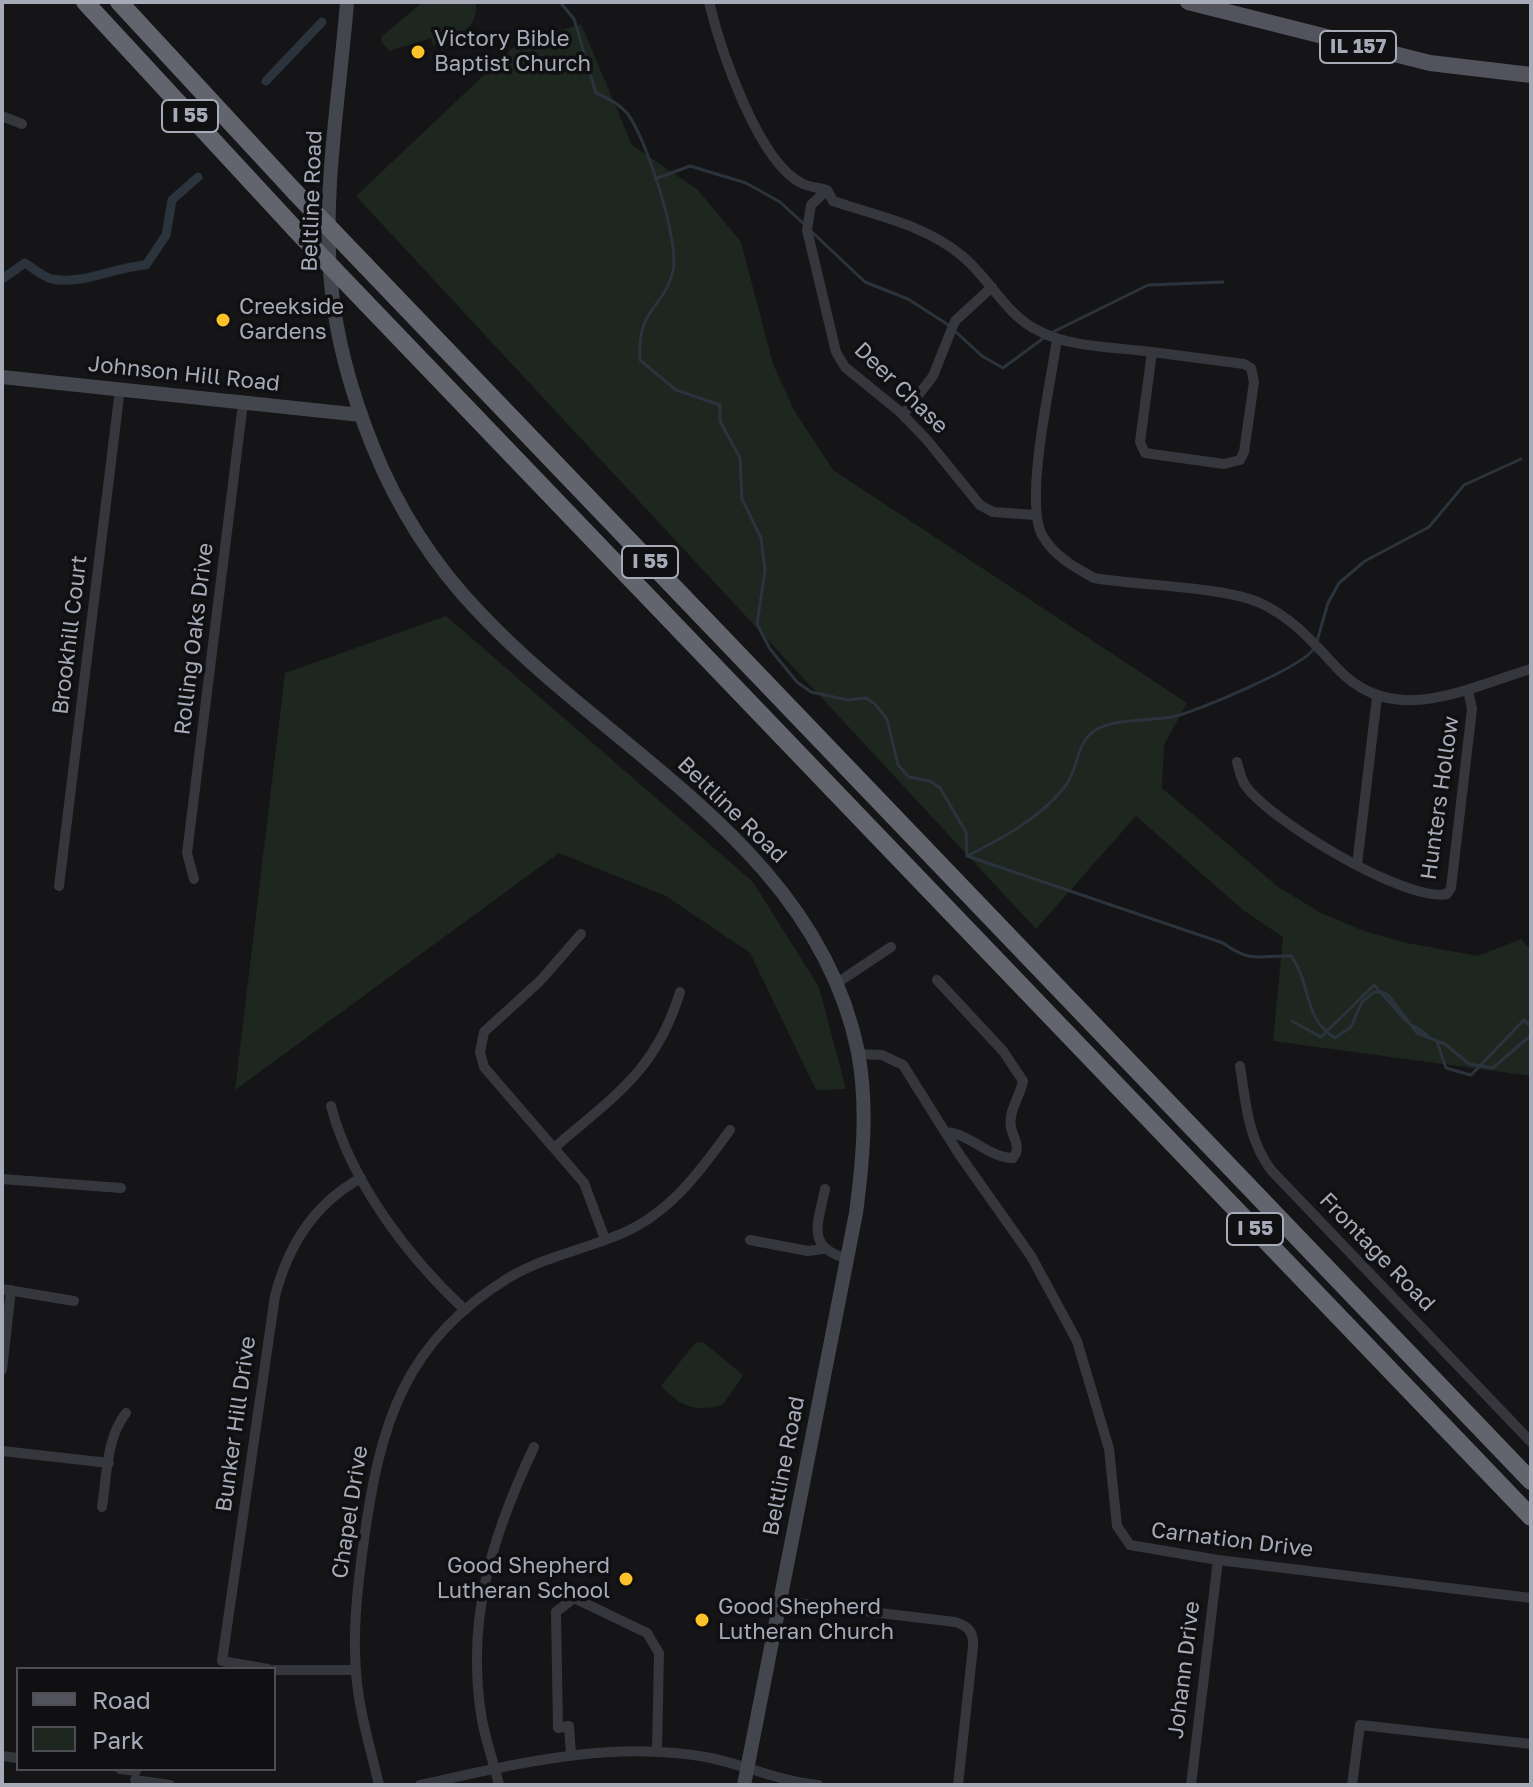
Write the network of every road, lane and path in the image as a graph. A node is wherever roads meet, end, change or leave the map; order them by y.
1 (85, 2) edge
2 (119, 2) edge
3 (347, 2) edge
4 (709, 2) edge
5 (1188, 2) edge
6 (1531, 75) edge
7 (2, 116) edge
8 (22, 124) dead end
9 (827, 190) junction
10 (992, 287) junction
11 (1057, 339) junction
12 (1152, 352) junction
13 (2, 377) edge
14 (120, 389) junction
15 (243, 403) junction
16 (361, 415) junction
17 (903, 415) junction
18 (1035, 515) junction
19 (1531, 669) edge
20 (1468, 690) junction
21 (1377, 697) junction
22 (1237, 762) dead end
23 (1357, 865) junction
24 (194, 879) dead end
25 (59, 886) dead end
26 (581, 934) dead end
27 (891, 947) dead end
28 (937, 980) dead end
29 (837, 983) junction
30 (680, 992) dead end
31 (858, 1054) junction
32 (1240, 1066) dead end
33 (331, 1106) dead end
34 (730, 1130) dead end
35 (945, 1132) junction
36 (555, 1147) junction
37 (361, 1178) junction
38 (2, 1179) edge
39 (121, 1188) dead end
40 (825, 1189) dead end
41 (605, 1239) junction
42 (750, 1240) dead end
43 (823, 1249) junction
44 (848, 1259) junction
45 (6, 1289) edge
46 (74, 1301) dead end
47 (465, 1310) junction
48 (2, 1370) edge
49 (126, 1413) dead end
50 (1531, 1442) edge
51 (534, 1447) dead end
52 (2, 1451) edge
53 (109, 1463) junction
54 (1531, 1481) edge
55 (102, 1507) dead end
56 (1531, 1517) edge
57 (1218, 1560) junction
58 (1531, 1598) edge
59 (780, 1601) junction
60 (256, 1667) edge
61 (276, 1670) edge
62 (356, 1670) junction
63 (1531, 1744) edge
64 (657, 1752) junction
65 (571, 1755) junction
66 (495, 1768) junction
67 (747, 1768) junction
68 (136, 1776) edge
69 (170, 1785) edge
70 (379, 1785) edge
71 (420, 1785) edge
72 (499, 1785) edge
73 (744, 1785) edge
74 (818, 1785) edge
75 (958, 1785) edge
76 (1191, 1785) edge
77 (1352, 1785) edge

1 - 56 highway, I 55, bridge
2 - 54 highway, I 55, bridge
3 - 16 main road, Beltline Road
4 - 9 street
5 - 6 main road, IL 157
7 - 8 street
9 - 10 street
9 - 17 street, Deer Chase
10 - 11 street
10 - 17 street
11 - 12 street
11 - 18 street
12 - 12 street
13 - 14 main road, Johnson Hill Road
14 - 15 main road, Johnson Hill Road
14 - 25 street, Brookhill Court
15 - 16 main road, Johnson Hill Road
15 - 24 street, Rolling Oaks Drive
16 - 29 main road, Beltline Road
17 - 18 street, Deer Chase
18 - 21 street
19 - 20 street
20 - 21 street
20 - 23 street, Hunters Hollow
21 - 23 street
22 - 23 street, Hunters Hollow
26 - 36 street
27 - 29 street
28 - 35 street
29 - 31 main road, Beltline Road
30 - 36 street
31 - 35 street, Carnation Drive
31 - 44 main road, Beltline Road
32 - 50 street, Frontage Road
33 - 37 street
34 - 41 street, Chapel Drive
35 - 57 street, Carnation Drive
36 - 41 street
37 - 47 street
37 - 60 street, Bunker Hill Drive
38 - 39 street
40 - 43 street
41 - 47 street, Chapel Drive
42 - 43 street
43 - 44 street
44 - 59 main road, Beltline Road
45 - 46 street
45 - 48 street
47 - 62 street, Chapel Drive
49 - 53 street
51 - 66 street
52 - 53 street
53 - 55 street
57 - 58 street, Carnation Drive
57 - 76 street, Johann Drive
59 - 67 main road, Beltline Road
59 - 75 street
61 - 62 street
62 - 70 street, Chapel Drive
63 - 77 street
64 - 65 street
64 - 65 street
64 - 67 street
65 - 66 street
66 - 71 street
66 - 72 street
67 - 73 main road, Beltline Road
67 - 74 street
68 - 69 street

